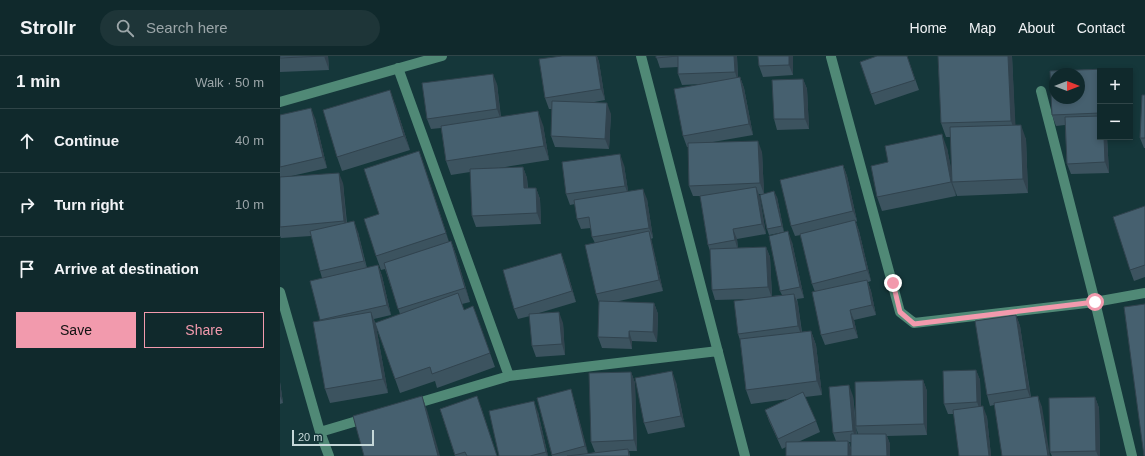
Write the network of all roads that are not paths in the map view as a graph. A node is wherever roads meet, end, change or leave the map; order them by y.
1 (641, 56) edge
2 (436, 57) edge
3 (831, 57) edge
4 (398, 68) junction
5 (1041, 91) dead end
6 (280, 102) edge
7 (280, 292) edge
8 (1145, 293) edge
9 (1095, 302) junction
10 (718, 351) junction
11 (509, 376) junction
12 (403, 407) edge
13 (373, 416) edge
14 (320, 432) junction
15 (329, 456) edge
16 (745, 456) edge
17 (1132, 456) edge

1 - 10 street
2 - 4 street
3 - 9 street
4 - 6 street
4 - 11 street
5 - 9 street
7 - 14 street
8 - 9 street
9 - 17 street
10 - 11 street
10 - 16 street
11 - 12 street
13 - 14 street
14 - 15 street

